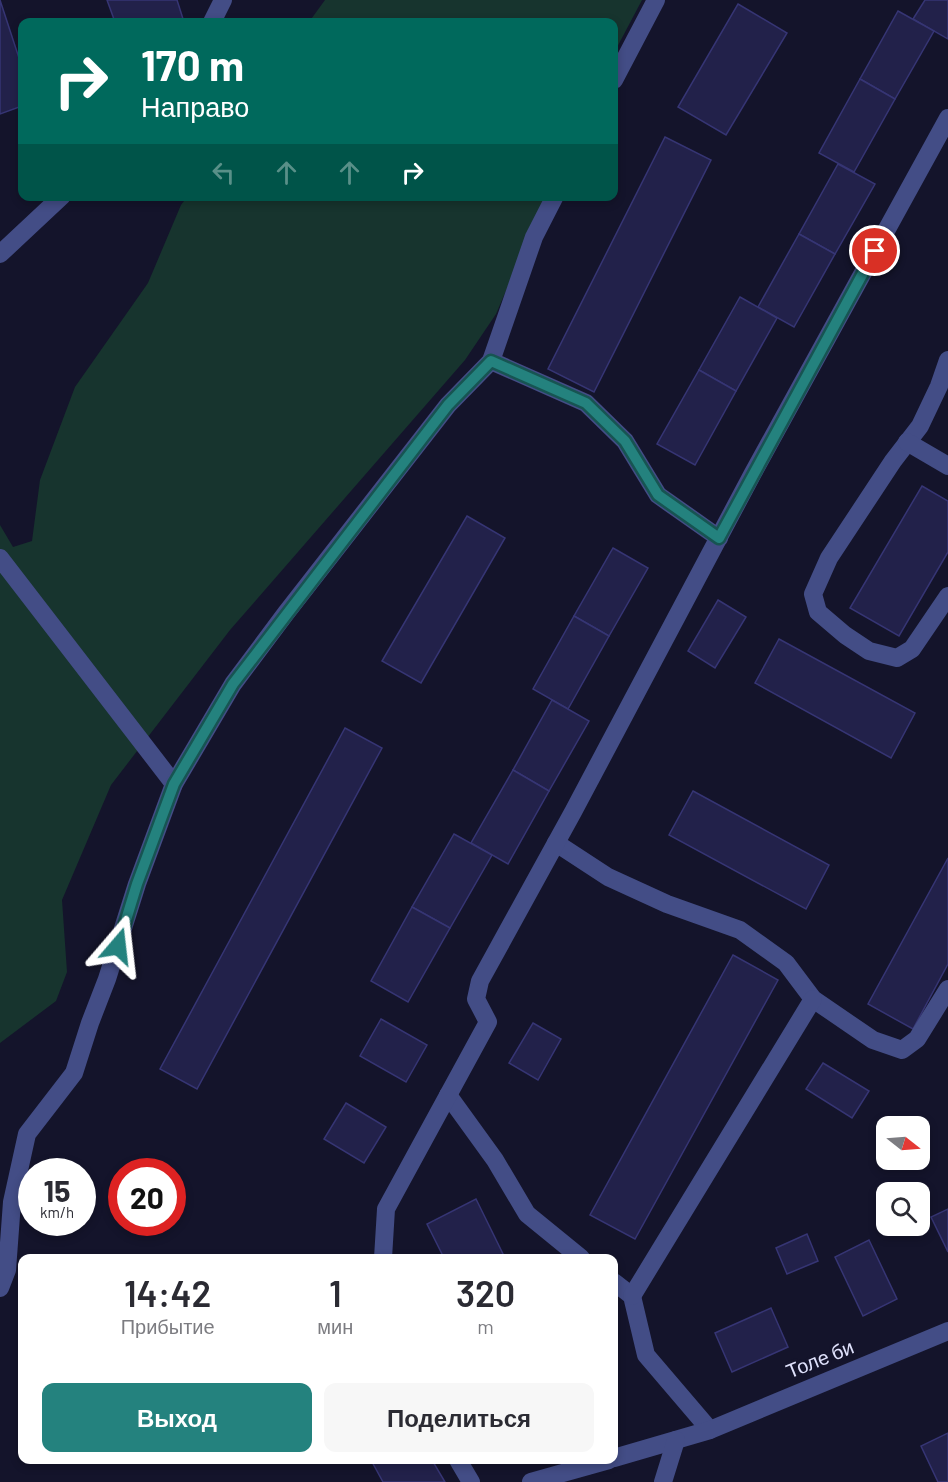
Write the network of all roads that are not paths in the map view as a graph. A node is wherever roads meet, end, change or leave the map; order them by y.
1 (223, 0) edge
2 (656, 0) edge
3 (214, 18) edge
4 (618, 72) edge
5 (946, 130) edge
6 (57, 201) edge
7 (552, 201) edge
8 (0, 254) edge
9 (948, 360) edge
10 (491, 361) junction
11 (907, 442) junction
12 (948, 466) edge
13 (719, 538) junction
14 (0, 558) edge
15 (948, 596) edge
16 (174, 784) junction
17 (556, 843) junction
18 (948, 989) edge
19 (813, 999) junction
20 (448, 1095) junction
21 (383, 1254) edge
22 (576, 1254) edge
23 (618, 1285) edge
24 (0, 1288) edge
25 (632, 1296) junction
26 (948, 1331) edge
27 (710, 1430) junction
28 (676, 1440) junction
29 (618, 1457) edge
30 (460, 1464) edge
31 (594, 1464) edge
32 (471, 1482) edge
33 (531, 1482) edge
34 (663, 1482) edge

1 - 3 street
2 - 4 street
5 - 13 street
6 - 8 street
7 - 10 street
9 - 11 street
10 - 13 street
10 - 16 street
11 - 12 street
11 - 15 street
13 - 17 street
14 - 16 street
16 - 24 street
17 - 19 street
17 - 20 street
18 - 19 street
19 - 25 street
20 - 21 street
20 - 22 street
23 - 25 street
25 - 27 street
26 - 27 street, Толе би
27 - 28 street, Толе би
28 - 29 street, Толе би
28 - 34 street
30 - 32 street
31 - 33 street, Толе би

